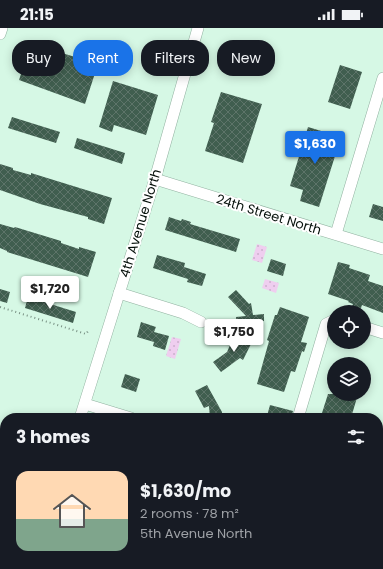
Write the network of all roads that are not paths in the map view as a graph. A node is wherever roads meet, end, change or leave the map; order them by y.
1 (2, 28) edge
2 (198, 28) edge
3 (0, 34) edge
4 (383, 78) edge
5 (155, 179) junction
6 (336, 234) junction
7 (383, 249) edge
8 (119, 293) junction
9 (201, 322) dead end
10 (327, 324) edge
11 (371, 329) edge
12 (383, 333) edge
13 (85, 404) junction
14 (82, 413) edge
15 (115, 413) edge
16 (299, 413) edge

1 - 3 street
2 - 5 street, 4th Avenue North
4 - 6 street
5 - 6 street, 24th Street North
5 - 8 street, 4th Avenue North
6 - 7 street, 24th Street North
8 - 9 street
8 - 13 street, 4th Avenue North
10 - 16 street
11 - 12 street
13 - 14 street, 4th Avenue North
13 - 15 street

